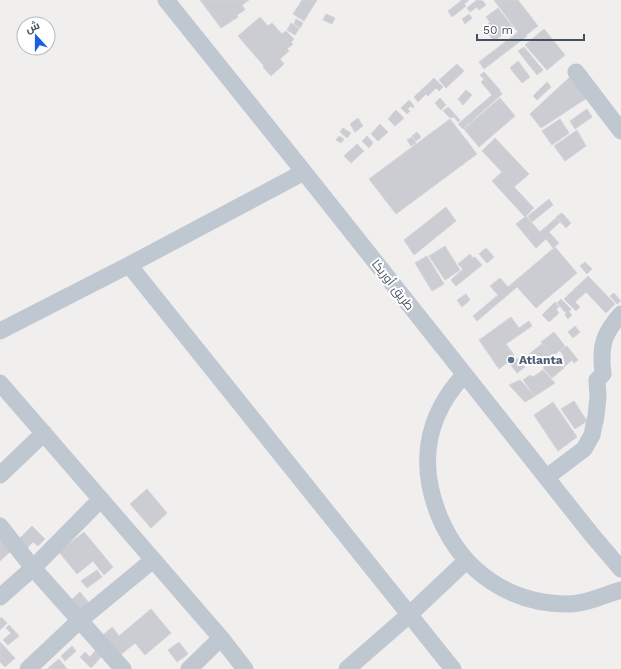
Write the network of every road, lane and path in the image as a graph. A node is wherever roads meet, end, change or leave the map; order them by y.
1 (166, 0) edge
2 (576, 72) dead end
3 (621, 131) edge
4 (304, 172) junction
5 (129, 265) junction
6 (621, 314) edge
7 (0, 331) edge
8 (464, 375) junction
9 (0, 383) edge
10 (44, 433) junction
11 (0, 475) edge
12 (546, 477) junction
13 (101, 499) junction
14 (0, 526) edge
15 (153, 560) junction
16 (466, 560) junction
17 (32, 568) junction
18 (621, 569) edge
19 (621, 590) edge
20 (0, 597) edge
21 (410, 614) junction
22 (79, 621) junction
23 (221, 638) junction
24 (28, 669) edge
25 (123, 669) edge
26 (189, 669) edge
27 (245, 669) edge
28 (347, 669) edge
29 (453, 669) edge

1 - 4 street, طريق أوريكا
2 - 3 street
4 - 5 street
4 - 8 street, طريق أوريكا
5 - 7 street
5 - 21 street
6 - 12 street
8 - 12 street, طريق أوريكا
8 - 16 street
9 - 10 street
10 - 11 street
10 - 13 street
12 - 18 street, طريق أوريكا
13 - 15 street
13 - 17 street
14 - 17 street
15 - 22 street
15 - 23 street
16 - 19 street
16 - 21 street
17 - 20 street
17 - 22 street
21 - 28 street
21 - 29 street
22 - 24 street
22 - 25 street
23 - 26 street
23 - 27 street

